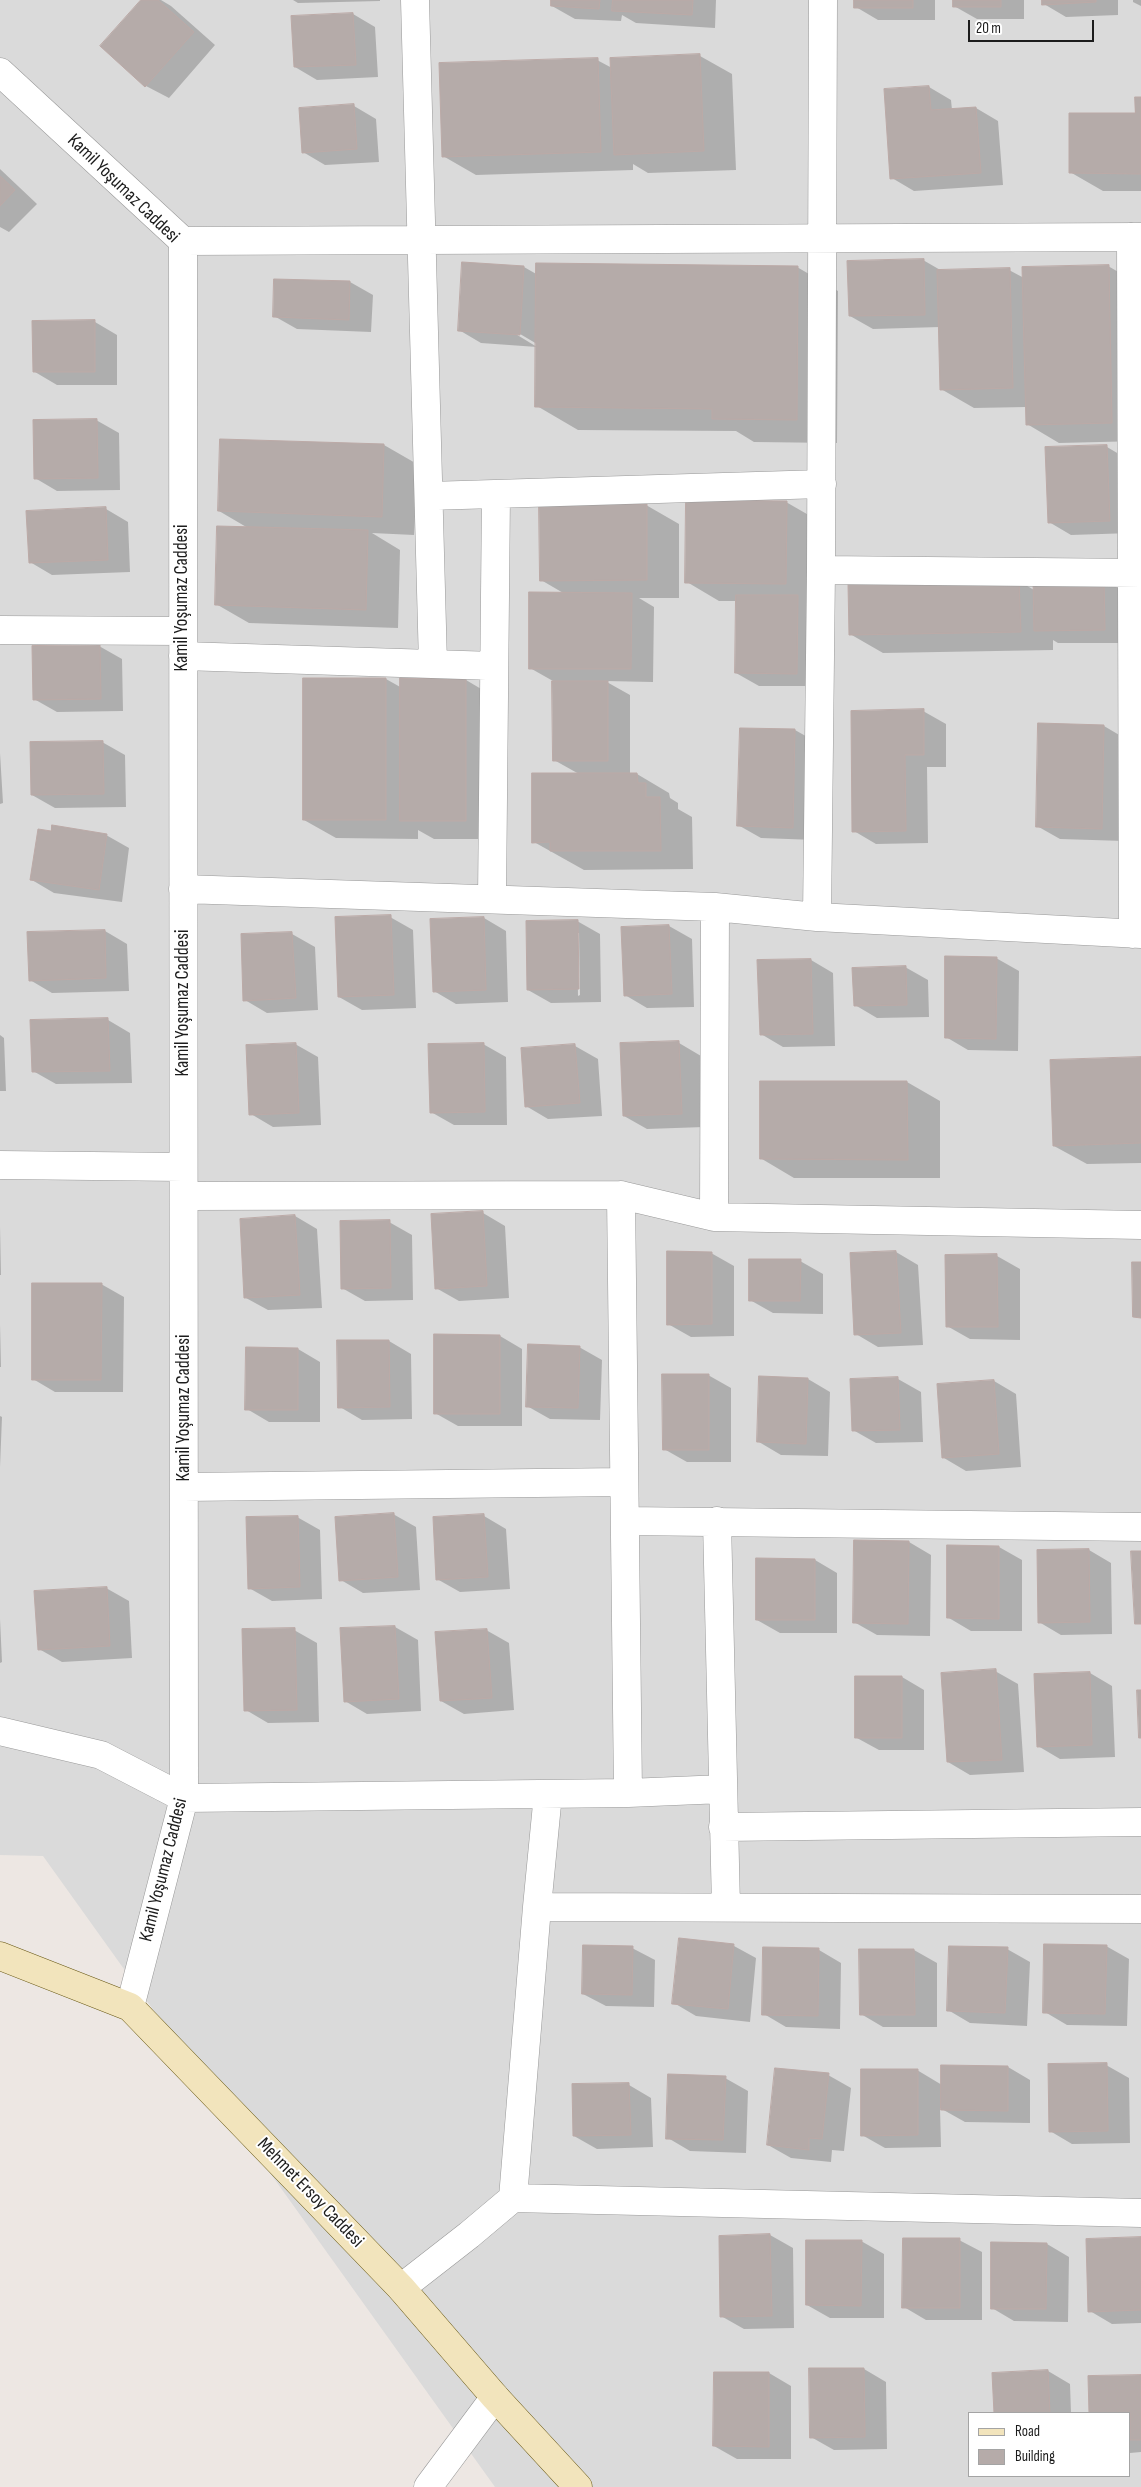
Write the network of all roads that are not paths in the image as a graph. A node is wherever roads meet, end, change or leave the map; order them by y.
1 (416, 0) edge
2 (823, 0) edge
3 (0, 72) edge
4 (1136, 237) edge
5 (822, 238) junction
6 (422, 240) junction
7 (183, 241) junction
8 (822, 484) junction
9 (496, 494) junction
10 (430, 496) junction
11 (821, 570) junction
12 (1137, 573) edge
13 (0, 630) edge
14 (183, 644) junction
15 (434, 664) junction
16 (494, 666) junction
17 (183, 889) junction
18 (492, 898) junction
19 (715, 907) junction
20 (817, 917) junction
21 (1137, 934) edge
22 (0, 1165) edge
23 (183, 1167) junction
24 (621, 1195) junction
25 (184, 1196) junction
26 (714, 1217) junction
27 (1141, 1225) edge
28 (624, 1482) junction
29 (184, 1487) junction
30 (625, 1521) junction
31 (717, 1521) junction
32 (1141, 1527) edge
33 (0, 1731) edge
34 (723, 1789) junction
35 (628, 1793) junction
36 (548, 1794) junction
37 (184, 1798) junction
38 (1141, 1822) edge
39 (724, 1827) junction
40 (536, 1907) junction
41 (726, 1908) junction
42 (1141, 1909) edge
43 (0, 1956) edge
44 (130, 2007) junction
45 (513, 2198) junction
46 (1141, 2214) edge
47 (401, 2288) junction
48 (495, 2397) junction
49 (428, 2487) edge
50 (578, 2487) edge

1 - 6 street
2 - 5 street
3 - 7 street, Kamil Yoşumaz Caddesi
4 - 5 street
4 - 12 street
5 - 6 street
5 - 8 street
6 - 7 street
6 - 10 street
7 - 14 street, Kamil Yoşumaz Caddesi
8 - 9 street
8 - 11 street
9 - 10 street
9 - 16 street
10 - 15 street
11 - 12 street
11 - 20 street
12 - 21 street
13 - 14 street
14 - 15 street
14 - 17 street, Kamil Yoşumaz Caddesi
15 - 16 street
16 - 18 street
17 - 18 street
17 - 23 street, Kamil Yoşumaz Caddesi
18 - 19 street
19 - 20 street
19 - 26 street
20 - 21 street
22 - 23 street
23 - 25 street, Kamil Yoşumaz Caddesi
24 - 25 street
24 - 26 street
24 - 28 street
25 - 29 street, Kamil Yoşumaz Caddesi
26 - 27 street
28 - 29 street
28 - 30 street
29 - 37 street, Kamil Yoşumaz Caddesi
30 - 31 street
30 - 35 street
31 - 32 street
31 - 34 street
33 - 37 street
34 - 35 street
34 - 39 street
35 - 36 street
36 - 37 street
36 - 40 street
37 - 44 street, Kamil Yoşumaz Caddesi
38 - 39 street
39 - 41 street
40 - 41 street
40 - 45 street
41 - 42 street
43 - 44 street, Mehmet Ersoy Caddesi
44 - 47 street, Mehmet Ersoy Caddesi
45 - 46 street
45 - 47 street
47 - 48 street, Mehmet Ersoy Caddesi
48 - 49 street
48 - 50 street, Mehmet Ersoy Caddesi

